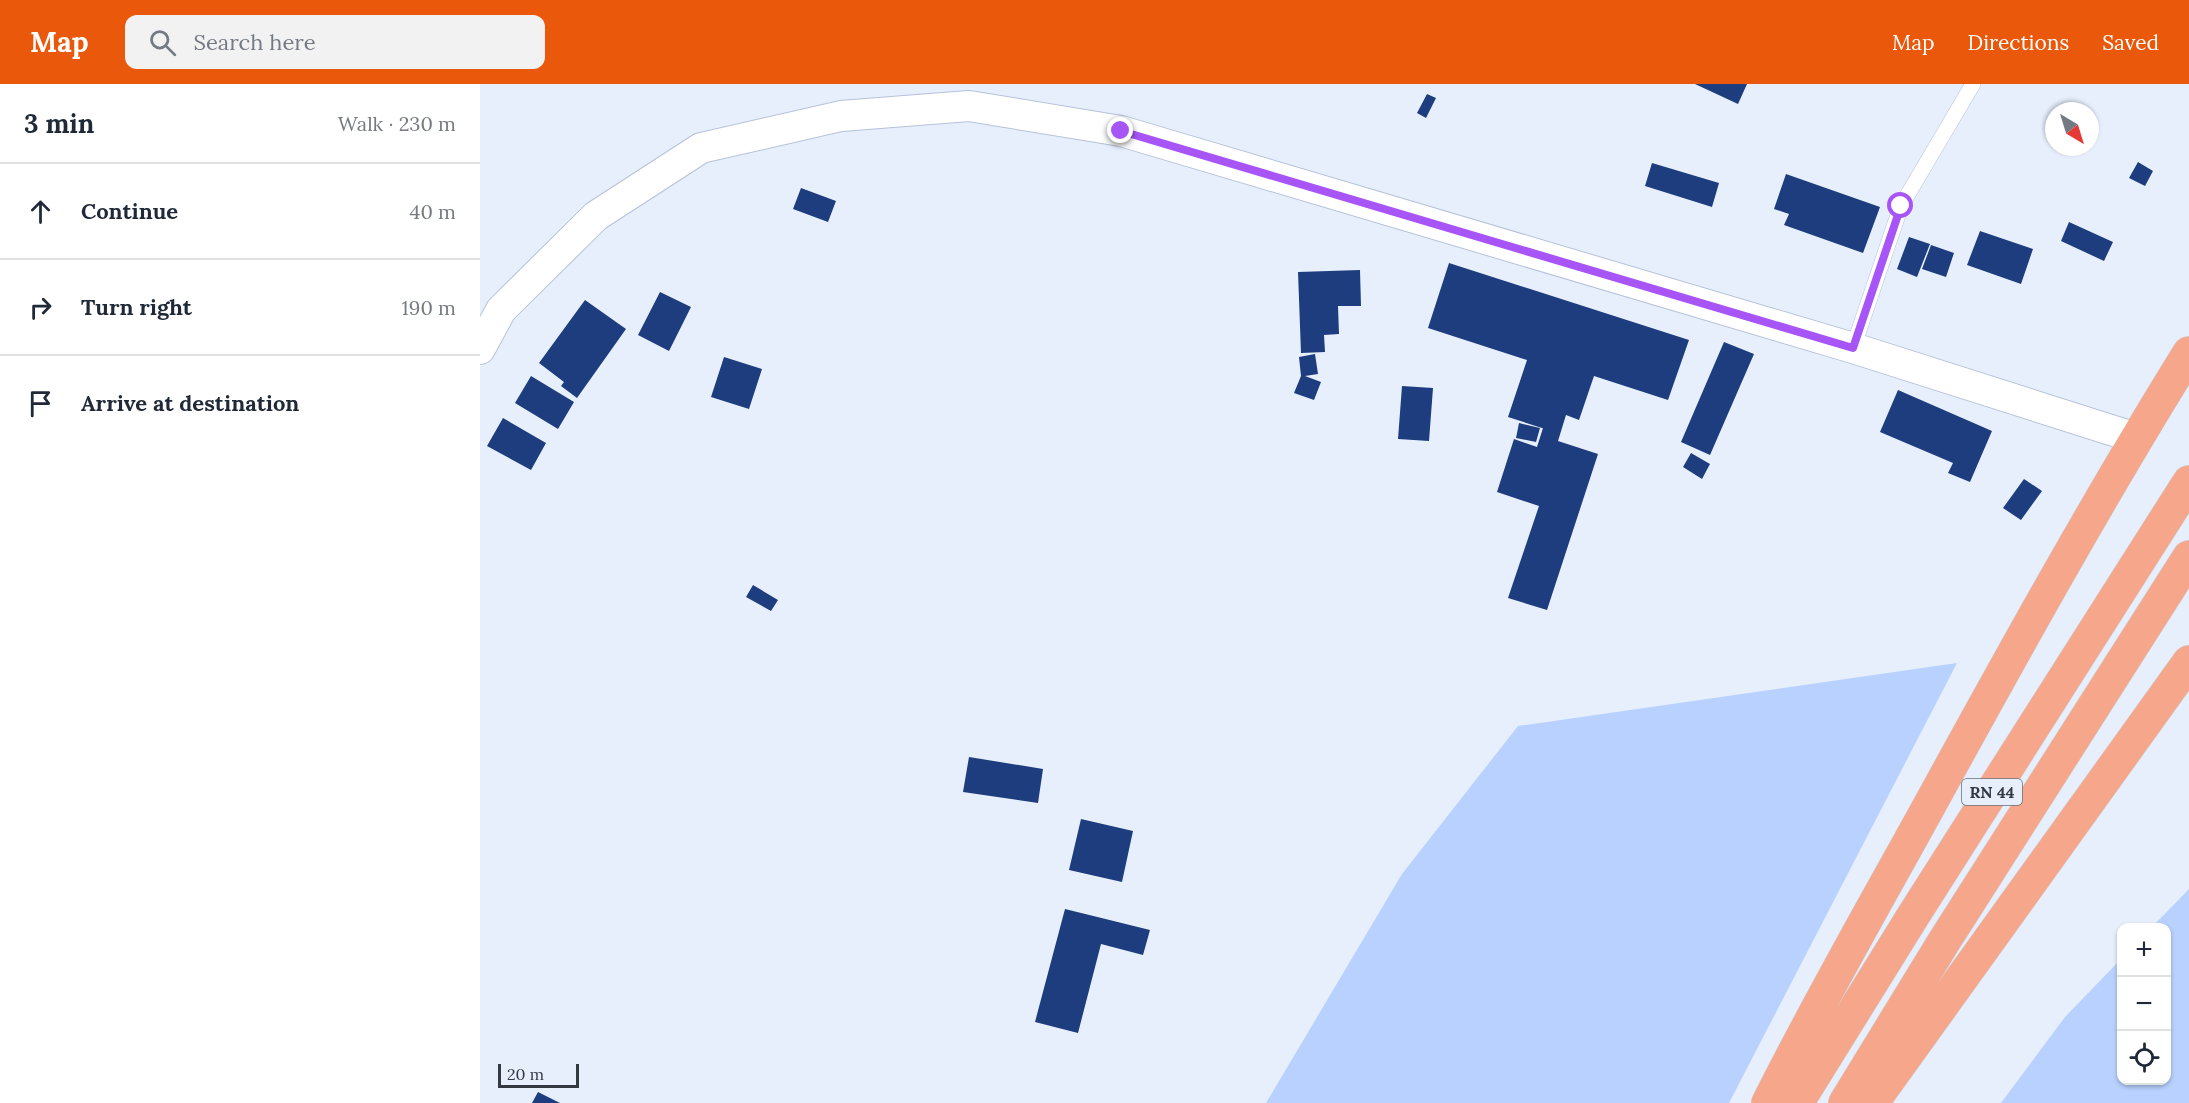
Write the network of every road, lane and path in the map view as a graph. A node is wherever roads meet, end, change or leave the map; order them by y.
1 (1973, 84) edge
2 (1853, 348) junction
3 (480, 350) edge
4 (2189, 353) edge
5 (2136, 438) junction
6 (2189, 482) edge
7 (2189, 557) edge
8 (2189, 662) edge
9 (1768, 1103) edge
10 (1797, 1103) edge
11 (1845, 1103) edge
12 (1872, 1103) edge

1 - 2 lane
2 - 3 street
2 - 5 street
4 - 5 highway
5 - 9 highway
6 - 10 highway, RN 44
7 - 11 highway, RN 44
8 - 12 highway

